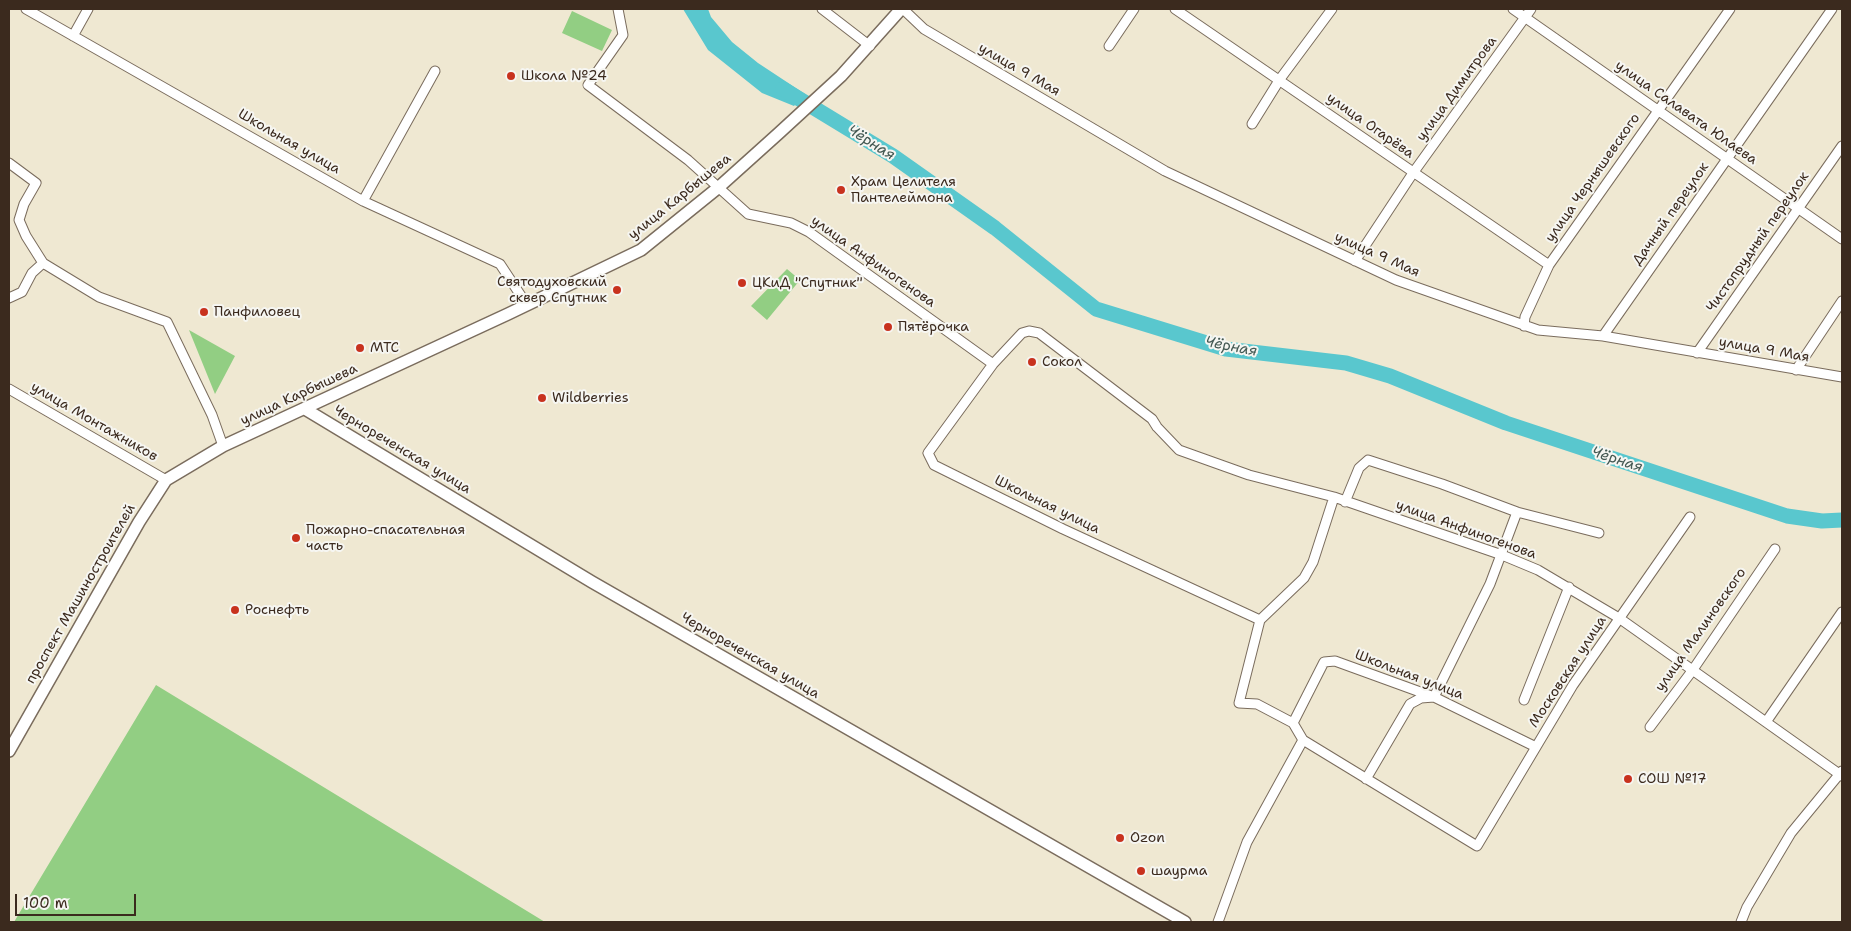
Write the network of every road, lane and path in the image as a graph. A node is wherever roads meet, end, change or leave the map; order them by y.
1 (26, 9) edge
2 (88, 9) edge
3 (618, 9) edge
4 (822, 9) edge
5 (902, 9) edge
6 (1134, 9) edge
7 (1175, 9) edge
8 (1332, 9) edge
9 (1513, 9) edge
10 (1531, 9) edge
11 (1730, 9) edge
12 (1832, 9) edge
13 (1526, 17) junction
14 (73, 36) junction
15 (870, 46) junction
16 (1109, 46) dead end
17 (435, 71) dead end
18 (1280, 79) junction
19 (1658, 109) junction
20 (1252, 124) dead end
21 (1842, 146) edge
22 (1726, 158) junction
23 (9, 164) edge
24 (1413, 173) junction
25 (719, 187) junction
26 (363, 200) junction
27 (1798, 209) junction
28 (1842, 239) edge
29 (1355, 262) junction
30 (43, 263) junction
31 (1549, 265) junction
32 (9, 298) edge
33 (1842, 301) edge
34 (526, 305) junction
35 (1524, 326) junction
36 (1603, 336) junction
37 (1697, 353) junction
38 (993, 364) junction
39 (1796, 370) junction
40 (1842, 377) edge
41 (9, 388) edge
42 (305, 409) junction
43 (223, 446) junction
44 (166, 480) junction
45 (1334, 498) junction
46 (1345, 502) junction
47 (1517, 512) junction
48 (1690, 517) dead end
49 (1599, 533) dead end
50 (1775, 550) dead end
51 (1502, 555) junction
52 (1569, 587) junction
53 (1842, 612) edge
54 (1619, 618) junction
55 (1260, 620) junction
56 (1692, 671) junction
57 (1397, 685) junction
58 (1434, 697) junction
59 (1524, 700) dead end
60 (1410, 704) junction
61 (1766, 722) junction
62 (1293, 723) junction
63 (1650, 726) dead end
64 (1303, 740) junction
65 (1536, 747) junction
66 (9, 750) edge
67 (1841, 774) edge
68 (1366, 779) junction
69 (1185, 922) edge
70 (1218, 922) edge
71 (1742, 922) edge

1 - 14 street, Школьная улица
2 - 14 street
3 - 25 street, улица Анфиногенова
4 - 15 street
5 - 15 main road, улица Карбышева
5 - 29 street, улица 9 Мая
6 - 16 street
7 - 18 street, улица Огарёва
8 - 18 street
9 - 13 street, улица Салавата Юлаева
10 - 13 street, улица Димитрова
11 - 19 street, улица Чернышевского
12 - 22 street, Дачный переулок
13 - 19 street, улица Салавата Юлаева
13 - 24 street, улица Димитрова
14 - 26 street, Школьная улица
15 - 25 main road, улица Карбышева
17 - 26 street
18 - 20 street
18 - 24 street, улица Огарёва
19 - 22 street, улица Салавата Юлаева
19 - 31 street, улица Чернышевского
21 - 27 street, Чистопрудный переулок
22 - 27 street, улица Салавата Юлаева
22 - 36 street, Дачный переулок
23 - 30 street
24 - 29 street, улица Димитрова
24 - 31 street, улица Огарёва
25 - 34 main road, улица Карбышева
25 - 38 street, улица Анфиногенова
26 - 34 street, Школьная улица
27 - 28 street, улица Салавата Юлаева
27 - 37 street, Чистопрудный переулок
29 - 35 street, улица 9 Мая
30 - 32 street
30 - 43 street
31 - 35 street, улица Чернышевского
33 - 39 street
34 - 42 main road, улица Карбышева
35 - 36 street, улица 9 Мая
36 - 37 street, улица 9 Мая
37 - 39 street, улица 9 Мая
38 - 45 street, улица Анфиногенова
38 - 55 street, Школьная улица
39 - 40 street, улица 9 Мая
41 - 44 street, улица Монтажников
42 - 43 main road, улица Карбышева
42 - 69 main road, Чернореченская улица
43 - 44 main road, улица Карбышева
44 - 66 main road, проспект Машиностроителей
45 - 46 street, улица Анфиногенова
45 - 55 street
46 - 47 street
46 - 51 street, улица Анфиногенова
47 - 49 street
47 - 51 street
48 - 54 street, Московская улица
50 - 56 street, улица Малиновского
51 - 52 street, улица Анфиногенова
51 - 58 street
52 - 54 street, улица Анфиногенова
52 - 59 street
53 - 61 street
54 - 56 street, улица Анфиногенова
54 - 65 street, Московская улица
55 - 62 street
56 - 61 street, улица Анфиногенова
56 - 63 street, улица Малиновского
57 - 58 street, Школьная улица
57 - 60 street
57 - 62 street, Школьная улица
58 - 60 street
58 - 65 street, Школьная улица
60 - 68 street
61 - 67 street, улица Анфиногенова
62 - 64 street
64 - 68 street
64 - 70 street
65 - 68 street, Московская улица
67 - 71 street

